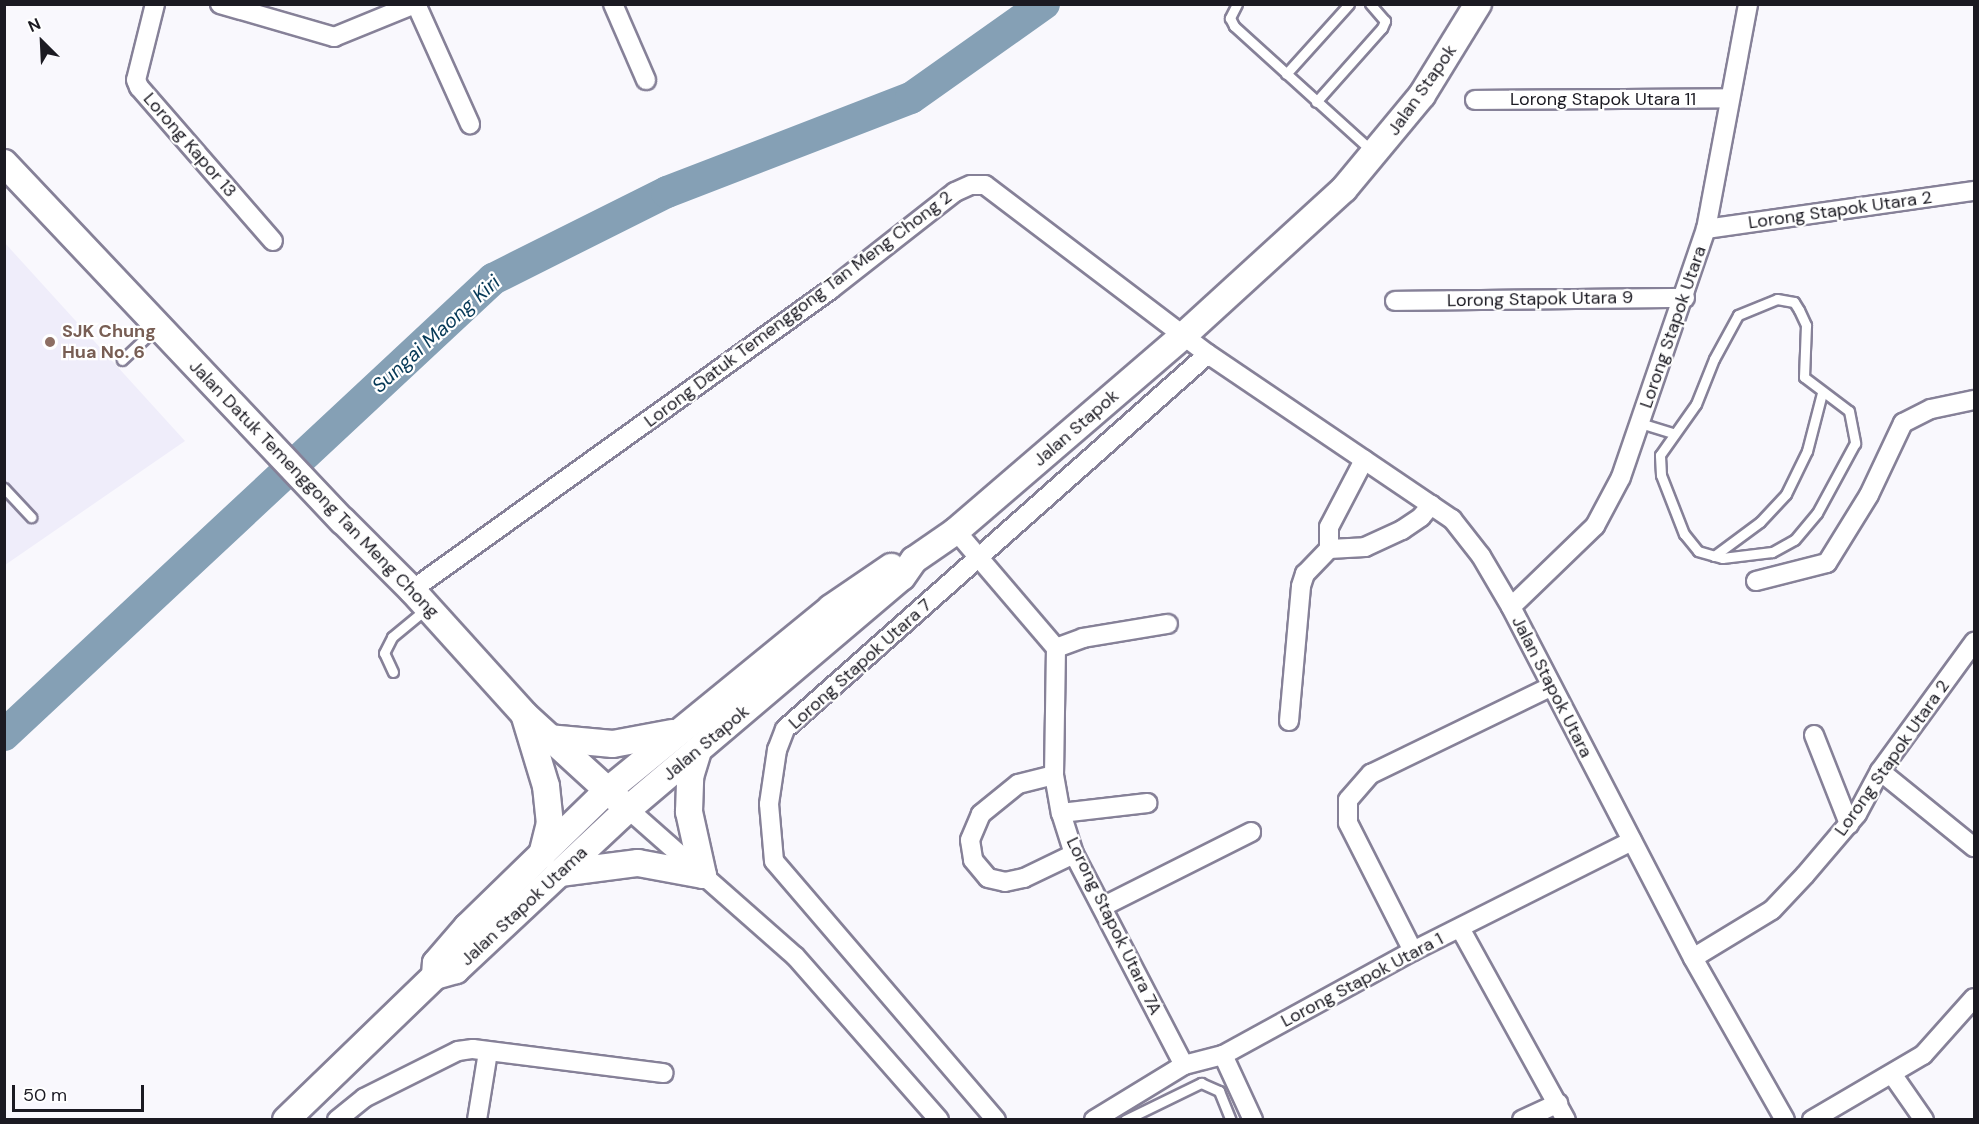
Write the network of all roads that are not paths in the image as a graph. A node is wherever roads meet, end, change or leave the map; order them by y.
1 (155, 4) edge
2 (220, 4) edge
3 (416, 4) edge
4 (613, 4) edge
5 (1237, 4) edge
6 (1349, 4) edge
7 (1370, 4) edge
8 (1478, 4) edge
9 (1748, 4) edge
10 (1286, 74) junction
11 (646, 80) dead end
12 (1730, 98) junction
13 (1475, 100) dead end
14 (1316, 102) junction
15 (470, 124) dead end
16 (1376, 154) junction
17 (6, 166) edge
18 (1974, 191) edge
19 (1706, 228) junction
20 (273, 241) dead end
21 (1685, 298) junction
22 (1395, 301) dead end
23 (159, 326) junction
24 (1183, 336) junction
25 (1208, 354) junction
26 (122, 360) dead end
27 (1822, 393) junction
28 (1974, 400) edge
29 (1640, 423) junction
30 (1673, 433) junction
31 (1364, 460) junction
32 (4, 488) edge
33 (1431, 505) junction
34 (31, 517) dead end
35 (956, 531) junction
36 (1329, 549) junction
37 (1714, 556) junction
38 (980, 557) junction
39 (914, 560) junction
40 (1756, 580) dead end
41 (420, 599) junction
42 (1511, 607) junction
43 (1168, 624) dead end
44 (1974, 642) edge
45 (1056, 648) junction
46 (393, 672) dead end
47 (1550, 687) junction
48 (524, 714) junction
49 (699, 717) junction
50 (1289, 721) dead end
51 (1814, 735) dead end
52 (548, 738) junction
53 (698, 750) junction
54 (1880, 771) junction
55 (1054, 774) junction
56 (607, 791) junction
57 (1147, 803) dead end
58 (628, 809) junction
59 (1061, 813) junction
60 (1849, 824) junction
61 (1251, 832) dead end
62 (1632, 841) junction
63 (1974, 847) edge
64 (1074, 854) junction
65 (542, 855) junction
66 (560, 873) junction
67 (704, 875) junction
68 (1102, 907) junction
69 (1460, 928) junction
70 (1413, 951) junction
71 (1693, 958) junction
72 (435, 976) junction
73 (1974, 998) edge
74 (488, 1052) junction
75 (1222, 1055) junction
76 (1184, 1065) junction
77 (663, 1073) dead end
78 (1892, 1074) junction
79 (1558, 1102) junction
80 (286, 1119) edge
81 (337, 1119) edge
82 (477, 1119) edge
83 (939, 1119) edge
84 (996, 1119) edge
85 (1094, 1119) edge
86 (1125, 1119) edge
87 (1231, 1119) edge
88 (1253, 1119) edge
89 (1522, 1119) edge
90 (1566, 1119) edge
91 (1785, 1119) edge
92 (1812, 1119) edge
93 (1924, 1119) edge

1 - 20 street, Lorong Kapor 13
2 - 3 street
3 - 15 street
4 - 11 street
5 - 10 lane
6 - 10 lane
7 - 14 lane
8 - 16 main road, Jalan Stapok
9 - 12 street, Lorong Stapok Utara
10 - 14 lane
12 - 13 street, Lorong Stapok Utara 11
12 - 19 street, Lorong Stapok Utara
14 - 16 lane
16 - 24 main road, Jalan Stapok
17 - 23 main road, Jalan Datuk Temenggong Tan Meng Chong
18 - 19 street, Lorong Stapok Utara 2
19 - 21 street, Lorong Stapok Utara
21 - 22 street, Lorong Stapok Utara 9
21 - 29 street, Lorong Stapok Utara
23 - 26 lane
23 - 41 main road, Jalan Datuk Temenggong Tan Meng Chong
24 - 25 street, Lorong Datuk Temenggong Tan Meng Chong 2
24 - 35 main road, Jalan Stapok
24 - 41 street, Lorong Datuk Temenggong Tan Meng Chong 2
25 - 31 street, Jalan Stapok Utara
25 - 38 street, Lorong Stapok Utara 7
27 - 30 lane
27 - 37 lane
27 - 37 lane
28 - 40 street
29 - 30 lane
29 - 42 street, Lorong Stapok Utara
30 - 37 lane
31 - 33 street, Jalan Stapok Utara
31 - 36 street
32 - 34 lane
33 - 36 street
33 - 42 street, Jalan Stapok Utara
35 - 38 street
35 - 39 main road, Jalan Stapok
36 - 50 street
38 - 45 street
38 - 84 street, Lorong Stapok Utara 7
39 - 49 main road
39 - 53 main road, Jalan Stapok
41 - 46 lane
41 - 48 main road, Jalan Datuk Temenggong Tan Meng Chong
42 - 47 street, Jalan Stapok Utara
43 - 45 street
44 - 54 street, Lorong Stapok Utara 2
45 - 55 street, Lorong Stapok Utara 7A
47 - 62 street, Jalan Stapok Utara
47 - 70 street
48 - 52 main road, Jalan Datuk Temenggong Tan Meng Chong
48 - 65 main road
49 - 52 main road
49 - 56 main road
51 - 60 street
52 - 56 main road, Jalan Datuk Temenggong Tan Meng Chong
53 - 58 main road, Jalan Stapok
53 - 67 main road
54 - 60 street, Lorong Stapok Utara 2
54 - 63 street
55 - 59 street, Lorong Stapok Utara 7A
55 - 64 street
56 - 58 main road, Jalan Datuk Temenggong Tan Meng Chong
56 - 65 main road
57 - 59 street
58 - 66 main road, Jalan Stapok Utama
58 - 67 street
59 - 64 street, Lorong Stapok Utara 7A
60 - 71 street, Lorong Stapok Utara 2
61 - 68 street
62 - 69 street, Lorong Stapok Utara 1
62 - 71 street, Jalan Stapok Utara
64 - 68 street, Lorong Stapok Utara 7A
65 - 72 main road
66 - 67 main road
66 - 72 main road, Jalan Stapok Utama
67 - 83 street
68 - 76 street, Lorong Stapok Utara 7A
69 - 70 street, Lorong Stapok Utara 1
69 - 79 street
70 - 75 street, Lorong Stapok Utara 1
71 - 91 street, Jalan Stapok Utara
72 - 80 main road, Jalan Stapok Utama
73 - 78 street
74 - 77 street
74 - 81 street
74 - 82 street
75 - 76 street, Lorong Stapok Utara 1
75 - 88 street
76 - 85 street, Lorong Stapok Utara 1
78 - 92 street
78 - 93 street
79 - 89 street
79 - 90 street
86 - 87 lane

